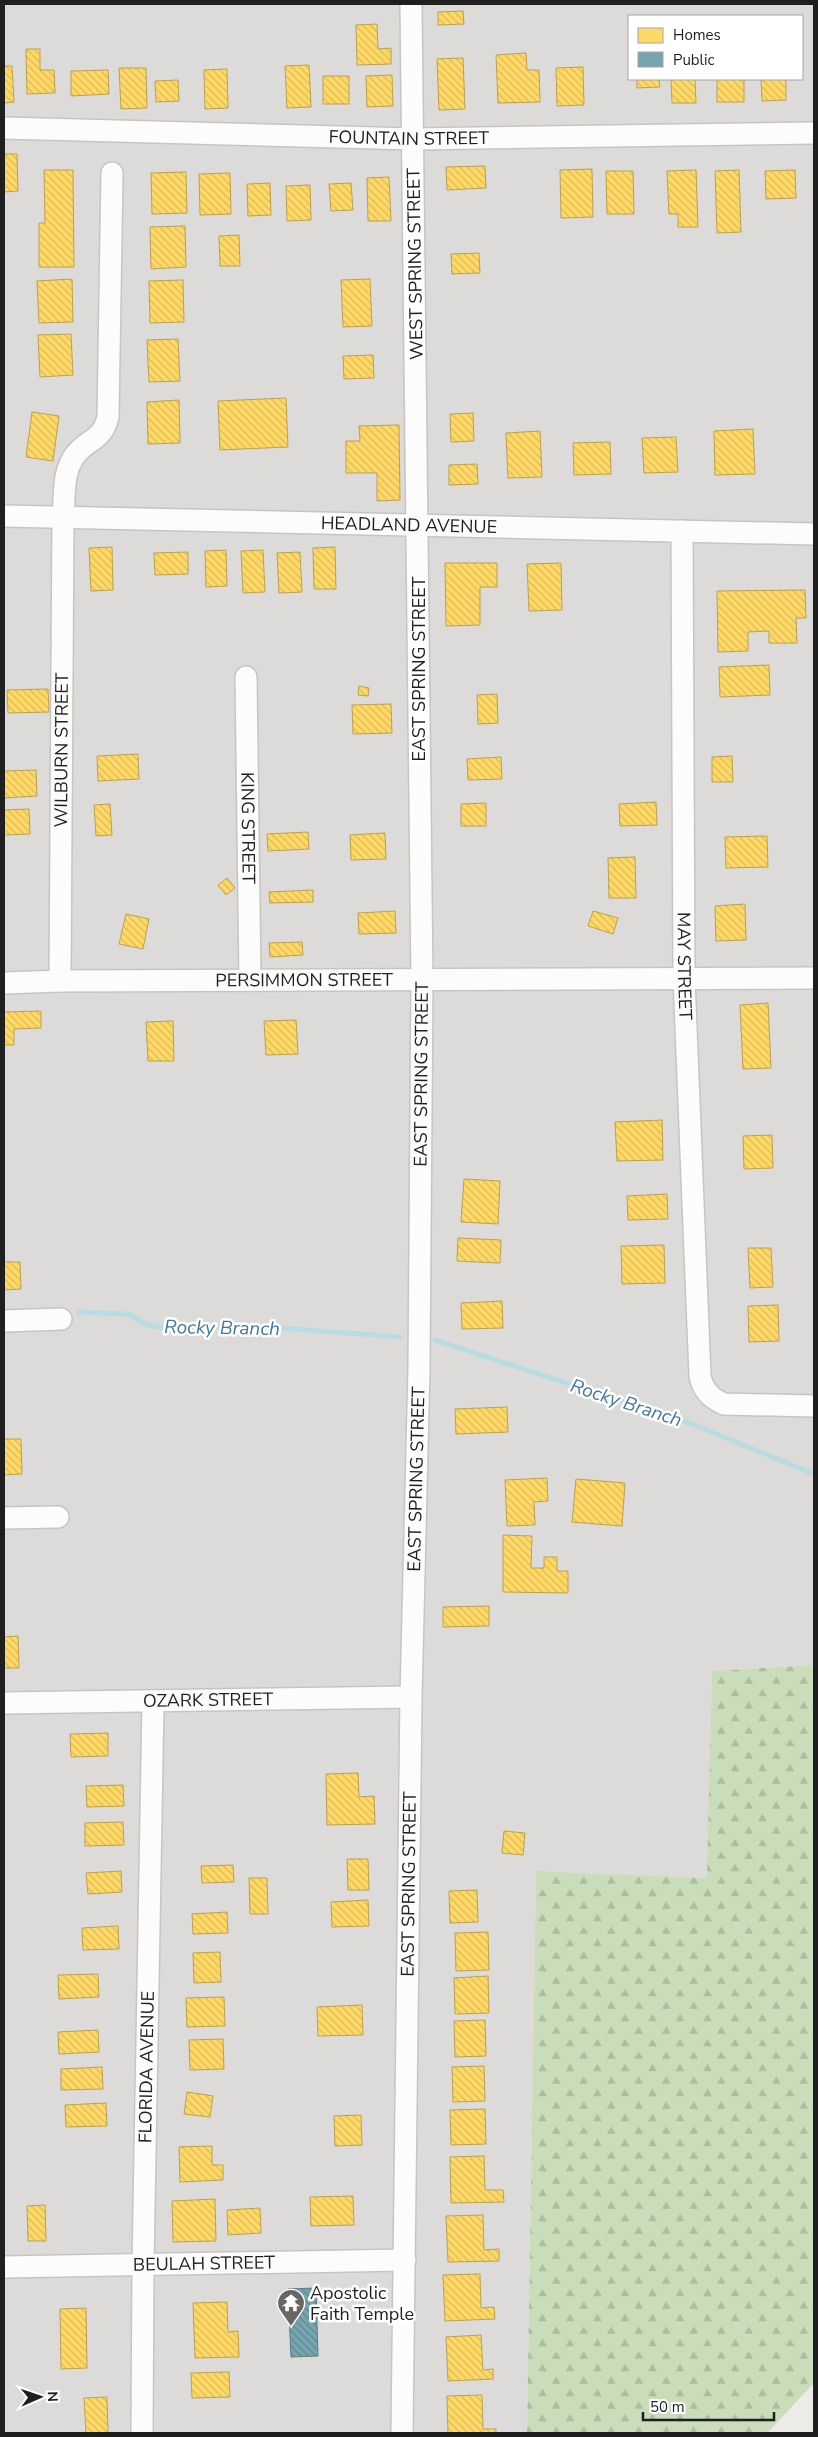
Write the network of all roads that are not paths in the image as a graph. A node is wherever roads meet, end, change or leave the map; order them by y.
1 (411, 4) edge
2 (4, 128) edge
3 (814, 133) edge
4 (413, 140) junction
5 (112, 173) dead end
6 (4, 516) edge
7 (63, 517) junction
8 (418, 525) junction
9 (682, 531) junction
10 (814, 534) edge
11 (246, 677) dead end
12 (684, 978) junction
13 (814, 978) edge
14 (250, 980) junction
15 (422, 980) junction
16 (60, 981) junction
17 (4, 984) edge
18 (61, 1319) dead end
19 (4, 1321) edge
20 (814, 1406) edge
21 (58, 1517) dead end
22 (4, 1518) edge
23 (411, 1697) junction
24 (153, 1702) junction
25 (4, 1703) edge
26 (405, 2260) junction
27 (143, 2266) junction
28 (4, 2267) edge
29 (142, 2433) edge
30 (402, 2433) edge

1 - 4 street, WEST SPRING STREET
2 - 4 street, FOUNTAIN STREET
3 - 4 street, FOUNTAIN STREET
4 - 8 street, WEST SPRING STREET
5 - 7 street, WILBURN STREET
6 - 7 street, HEADLAND AVENUE
7 - 8 street, HEADLAND AVENUE
7 - 16 street, WILBURN STREET
8 - 9 street, HEADLAND AVENUE
8 - 15 street, EAST SPRING STREET
9 - 10 street, HEADLAND AVENUE
9 - 12 street, MAY STREET
11 - 14 street, KING STREET
12 - 13 street, PERSIMMON STREET
12 - 15 street, PERSIMMON STREET
12 - 20 street, MAY STREET
14 - 15 street, PERSIMMON STREET
14 - 16 street, PERSIMMON STREET
15 - 23 street, EAST SPRING STREET
16 - 17 street, PERSIMMON STREET
18 - 19 street
21 - 22 street
23 - 24 street, OZARK STREET
23 - 26 street, EAST SPRING STREET
24 - 25 street, OZARK STREET
24 - 27 street, FLORIDA AVENUE
26 - 27 street, BEULAH STREET
26 - 30 street, EAST SPRING STREET
27 - 28 street, BEULAH STREET
27 - 29 street, FLORIDA AVENUE

